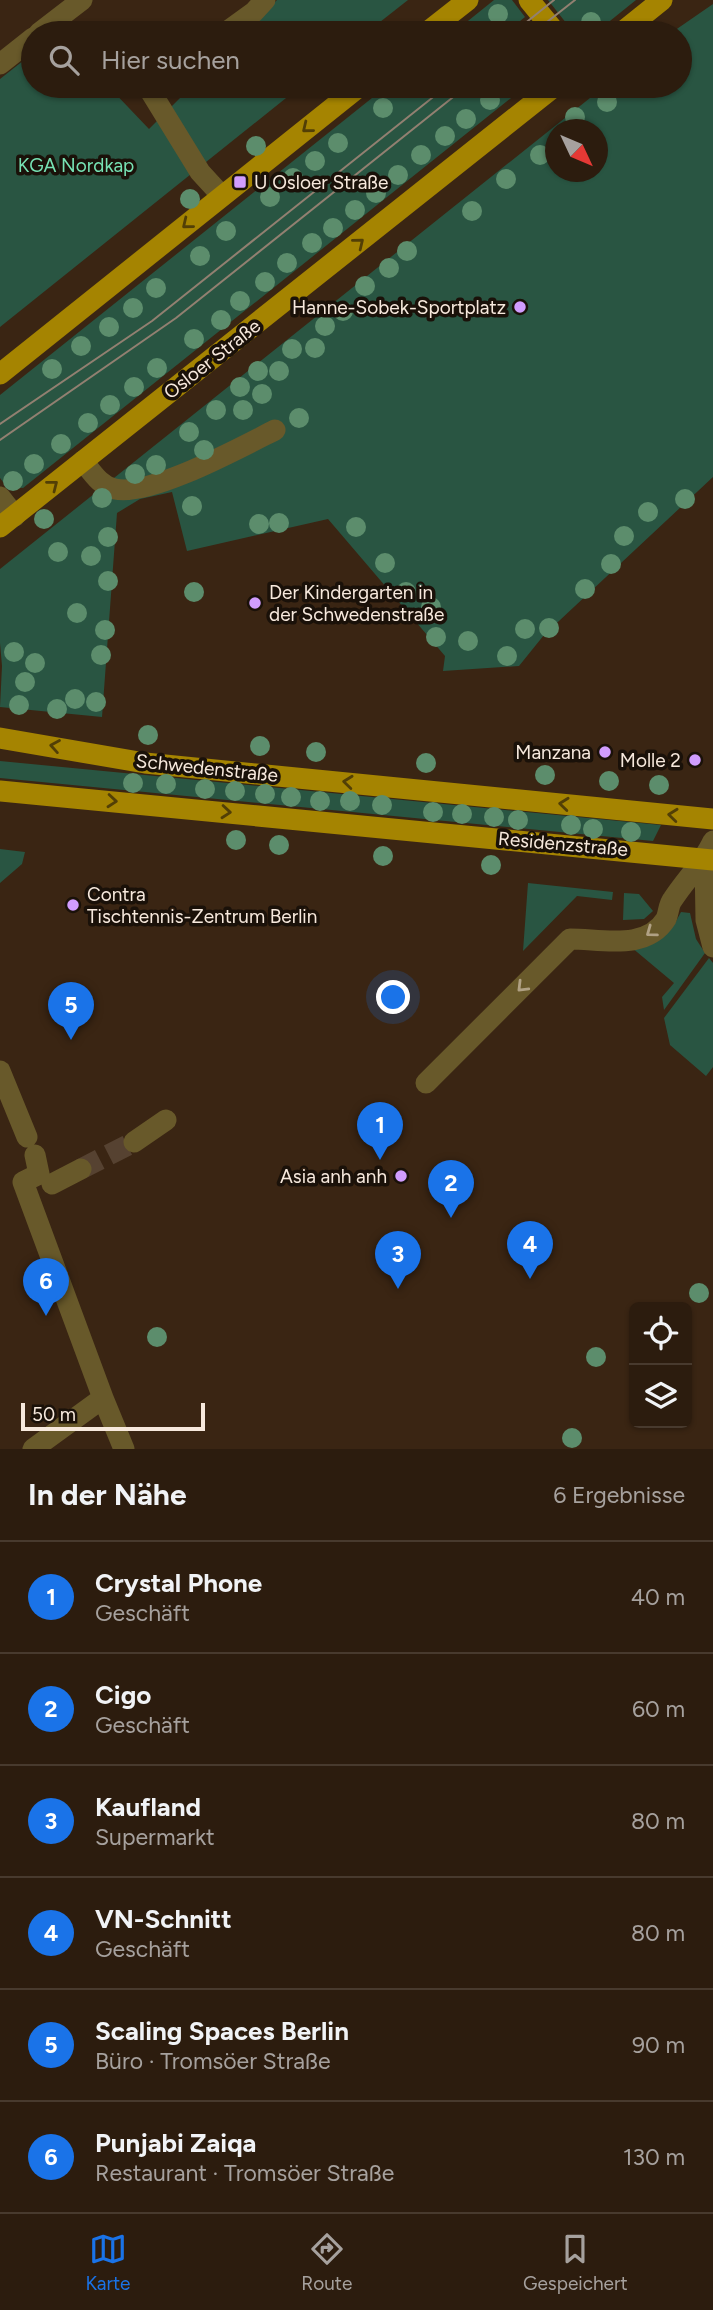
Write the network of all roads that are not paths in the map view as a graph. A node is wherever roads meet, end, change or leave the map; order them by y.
1 (82, 0) edge
2 (265, 0) edge
3 (468, 0) edge
4 (529, 0) edge
5 (662, 0) edge
6 (55, 21) edge
7 (242, 21) edge
8 (441, 21) edge
9 (546, 21) edge
10 (636, 21) edge
11 (21, 47) edge
12 (0, 64) edge
13 (154, 98) edge
14 (345, 98) edge
15 (540, 98) edge
16 (222, 196) junction
17 (0, 374) edge
18 (275, 430) dead end
19 (83, 461) junction
20 (0, 497) edge
21 (7, 521) edge
22 (0, 738) edge
23 (416, 789) joint
24 (0, 790) edge
25 (713, 819) edge
26 (710, 853) edge
27 (713, 947) edge
28 (0, 1071) edge
29 (426, 1083) dead end
30 (166, 1120) dead end
31 (134, 1142) tunnel mouth
32 (38, 1163) junction
33 (81, 1170) tunnel mouth
34 (103, 1398) junction
35 (33, 1449) edge
36 (124, 1449) edge

1 - 6 street
2 - 7 street
3 - 8 main road
4 - 9 main road
5 - 10 main road
11 - 12 street
13 - 16 street
14 -> 16 main road
19 -> 15 main road, Osloer Straße
16 -> 17 main road
18 - 19 street
21 -> 19 main road, Osloer Straße
20 - 21 street
23 -> 22 main road, Schwedenstraße
25 -> 23 main road, Residenzstraße
24 -> 26 main road, Residenzstraße
26 - 27 street
26 -> 29 street
28 - 32 street
30 - 31 street
32 - 33 street
32 - 34 street
34 - 35 street
34 - 36 street

